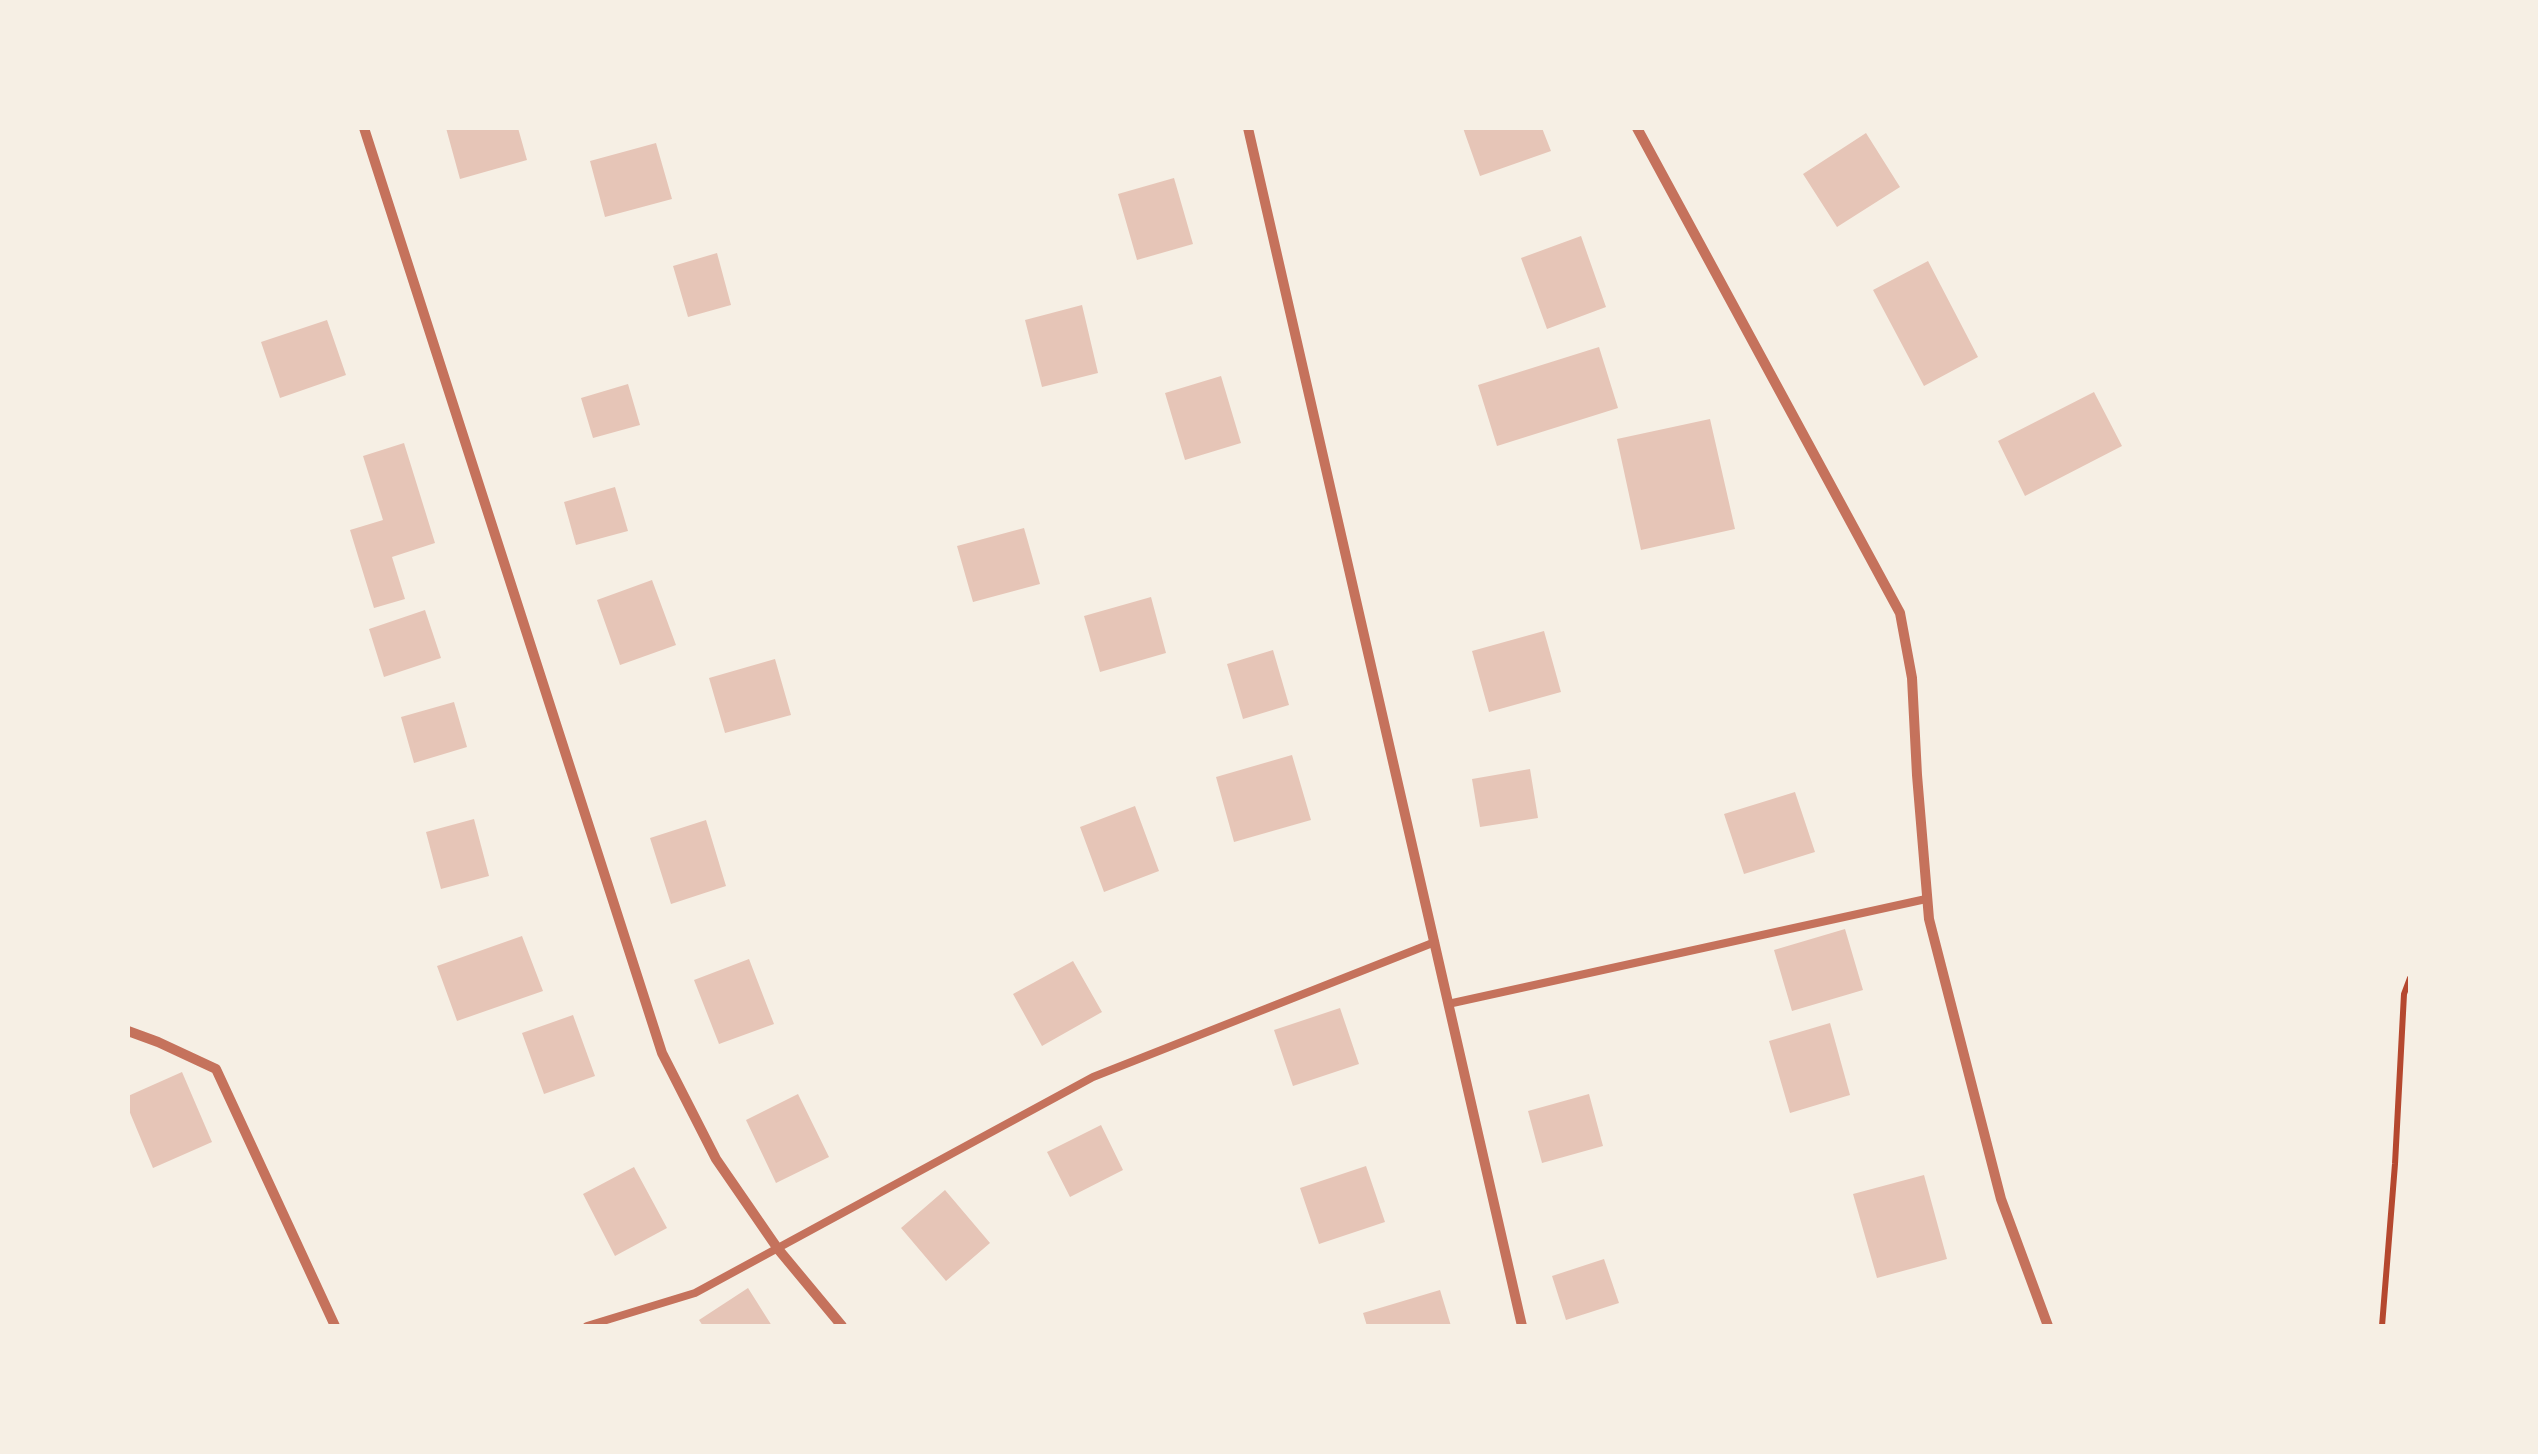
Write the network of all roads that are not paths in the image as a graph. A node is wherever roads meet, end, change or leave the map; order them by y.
1 (364, 128) edge
2 (1248, 128) edge
3 (1638, 128) edge
4 (1926, 899) junction
5 (1435, 942) junction
6 (1448, 1004) junction
7 (128, 1031) edge
8 (778, 1249) junction
9 (335, 1326) edge
10 (586, 1326) edge
11 (842, 1326) edge
12 (1522, 1326) edge
13 (2048, 1326) edge

1 - 8 street
2 - 5 street
3 - 4 street
4 - 6 lane
4 - 13 street
5 - 6 street
5 - 8 lane
6 - 12 street
7 - 9 street
8 - 10 lane
8 - 11 street

